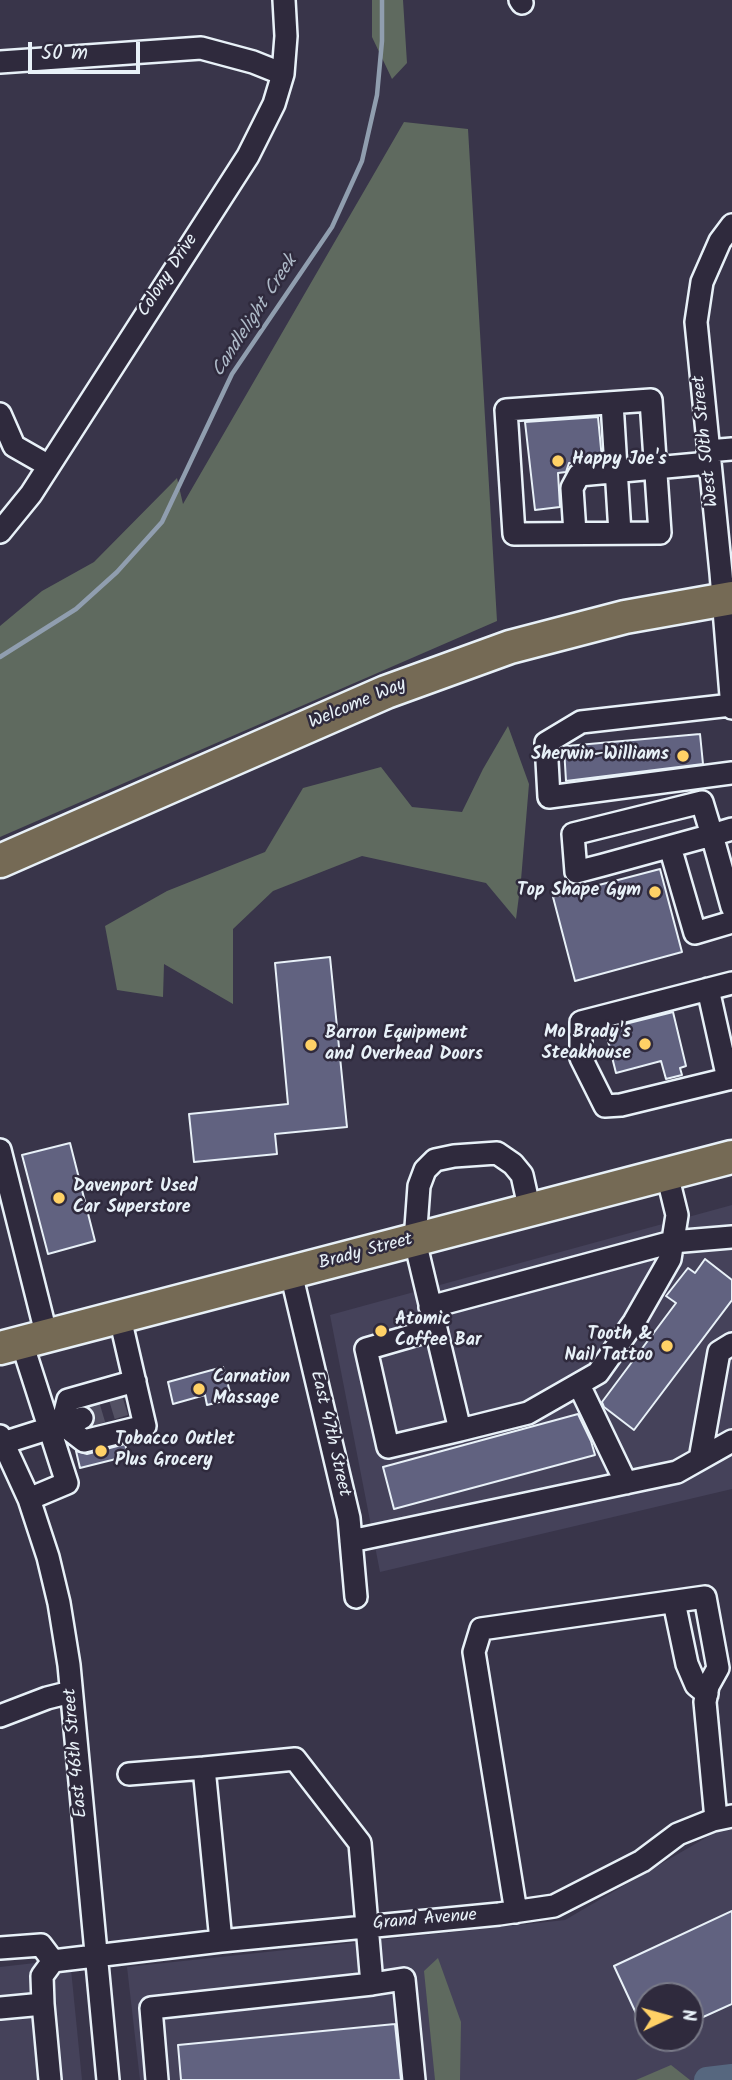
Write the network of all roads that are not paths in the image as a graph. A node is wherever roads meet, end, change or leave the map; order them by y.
1 (284, 0) edge
2 (0, 62) edge
3 (283, 74) junction
4 (732, 225) edge
5 (612, 405) junction
6 (0, 414) edge
7 (732, 449) edge
8 (708, 457) junction
9 (616, 463) junction
10 (49, 467) junction
11 (656, 468) junction
12 (0, 532) edge
13 (575, 533) junction
14 (620, 533) junction
15 (727, 598) edge
16 (732, 706) edge
17 (732, 773) edge
18 (722, 832) edge
19 (670, 847) junction
20 (0, 861) edge
21 (732, 907) edge
22 (732, 922) edge
23 (732, 983) edge
24 (708, 989) junction
25 (730, 1079) edge
26 (0, 1150) edge
27 (732, 1157) edge
28 (667, 1174) junction
29 (530, 1210) junction
30 (732, 1237) edge
31 (415, 1241) junction
32 (673, 1242) junction
33 (291, 1273) junction
34 (430, 1307) junction
35 (120, 1318) junction
36 (435, 1329) junction
37 (23, 1343) edge
38 (732, 1344) edge
39 (579, 1385) junction
40 (133, 1396) junction
41 (64, 1423) junction
42 (460, 1430) junction
43 (1, 1439) edge
44 (732, 1441) edge
45 (700, 1459) junction
46 (626, 1483) junction
47 (29, 1499) junction
48 (351, 1541) junction
49 (356, 1597) dead end
50 (674, 1602) junction
51 (71, 1692) junction
52 (706, 1694) junction
53 (0, 1716) edge
54 (204, 1768) junction
55 (129, 1774) dead end
56 (724, 1818) edge
57 (516, 1912) junction
58 (368, 1927) junction
59 (221, 1941) junction
60 (0, 1948) edge
61 (95, 1955) junction
62 (53, 1961) junction
63 (372, 1984) junction
64 (43, 2004) junction
65 (0, 2008) edge
66 (50, 2080) edge
67 (108, 2080) edge
68 (157, 2080) edge
69 (414, 2080) edge

1 - 3 street, Colony Drive
2 - 3 street
3 - 10 street, Colony Drive
4 - 8 street, West 50th Street
5 - 9 street
5 - 11 street
5 - 13 street
6 - 10 street
7 - 8 street
8 - 11 street
8 - 15 street, West 50th Street
9 - 11 street
9 - 13 street
9 - 14 street
10 - 12 street, Colony Drive
11 - 14 street
13 - 14 street
15 - 16 street, West 50th Street
15 - 20 highway, Welcome Way
16 - 17 street
18 - 19 street
18 - 19 street
18 - 21 street
19 - 22 street
23 - 24 street
24 - 25 street
24 - 25 street
26 - 37 street
27 - 28 highway, Brady Street
28 - 29 highway, Brady Street
28 - 32 street
29 - 31 highway, Brady Street
29 - 31 street
30 - 32 street
31 - 33 highway, Brady Street
31 - 34 street
32 - 34 street
32 - 39 street
33 - 35 highway, Brady Street
33 - 48 street, East 47th Street
34 - 36 street
35 - 37 highway, Brady Street
35 - 40 street
36 - 42 street
36 - 42 street
37 - 41 street
38 - 45 street
39 - 42 street
39 - 46 street
40 - 41 street
40 - 41 street
41 - 43 street
41 - 47 street
43 - 47 street, East 46th Street
44 - 45 street
45 - 46 street
46 - 48 street
47 - 51 street, East 46th Street
48 - 49 street, East 47th Street
50 - 52 street
50 - 52 street
50 - 57 street
51 - 53 street
51 - 61 street, East 46th Street
52 - 56 street
54 - 55 street
54 - 58 street
54 - 59 street
56 - 57 street, Grand Avenue
57 - 58 street, Grand Avenue
58 - 59 street, Grand Avenue
58 - 63 street
59 - 61 street, Grand Avenue
60 - 62 street
61 - 62 street, Grand Avenue
61 - 67 street, East 46th Street
62 - 64 street
63 - 68 street
63 - 69 street
64 - 65 street
64 - 66 street

